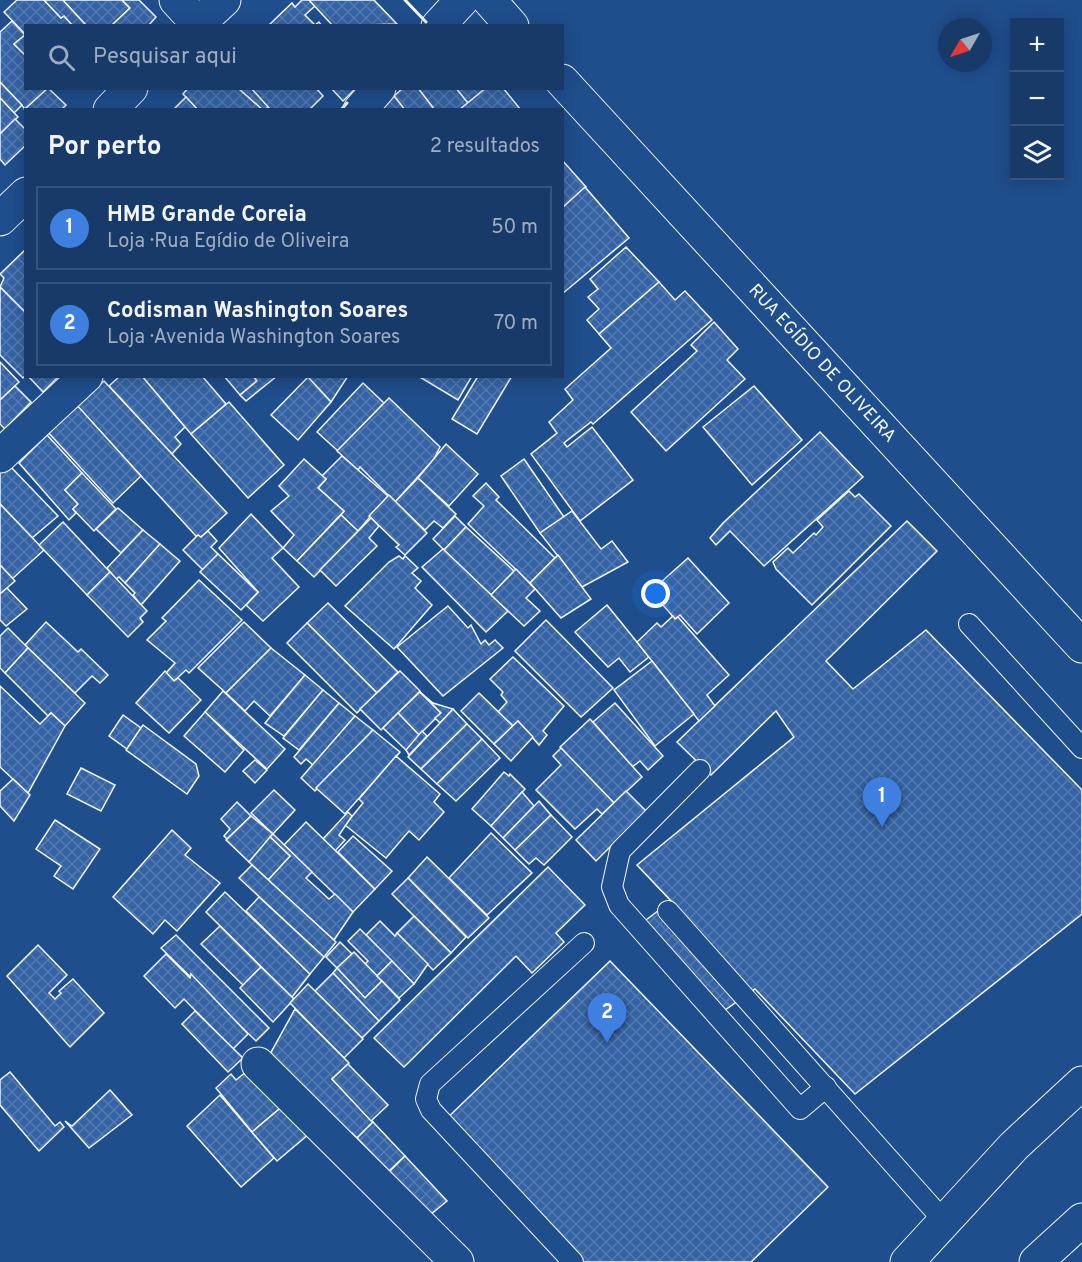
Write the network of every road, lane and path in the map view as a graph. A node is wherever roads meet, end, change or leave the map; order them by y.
1 (176, 0) edge
2 (224, 0) edge
3 (462, 0) edge
4 (489, 0) edge
5 (196, 24) edge
6 (198, 24) edge
7 (440, 24) edge
8 (510, 24) edge
9 (564, 83) edge
10 (130, 90) edge
11 (378, 90) edge
12 (112, 108) edge
13 (362, 108) edge
14 (24, 196) edge
15 (0, 219) edge
16 (84, 378) edge
17 (0, 456) edge
18 (969, 624) dead end
19 (1082, 646) edge
20 (1082, 748) edge
21 (700, 770) dead end
22 (668, 911) dead end
23 (584, 943) dead end
24 (258, 1064) dead end
25 (1082, 1083) edge
26 (826, 1087) junction
27 (1082, 1220) edge
28 (945, 1221) junction
29 (457, 1262) edge
30 (573, 1262) edge
31 (907, 1262) edge
32 (1036, 1262) edge

1 - 5 main road
2 - 6 main road
3 - 7 main road
4 - 8 main road
9 - 19 main road, RUA EGÍDIO DE OLIVEIRA
10 - 12 main road
11 - 13 main road
14 - 15 main road
16 - 17 main road
18 - 20 lane
21 - 26 lane
22 - 26 lane
23 - 30 lane
24 - 29 main road
25 - 28 main road
26 - 28 lane
27 - 32 main road
28 - 31 main road

